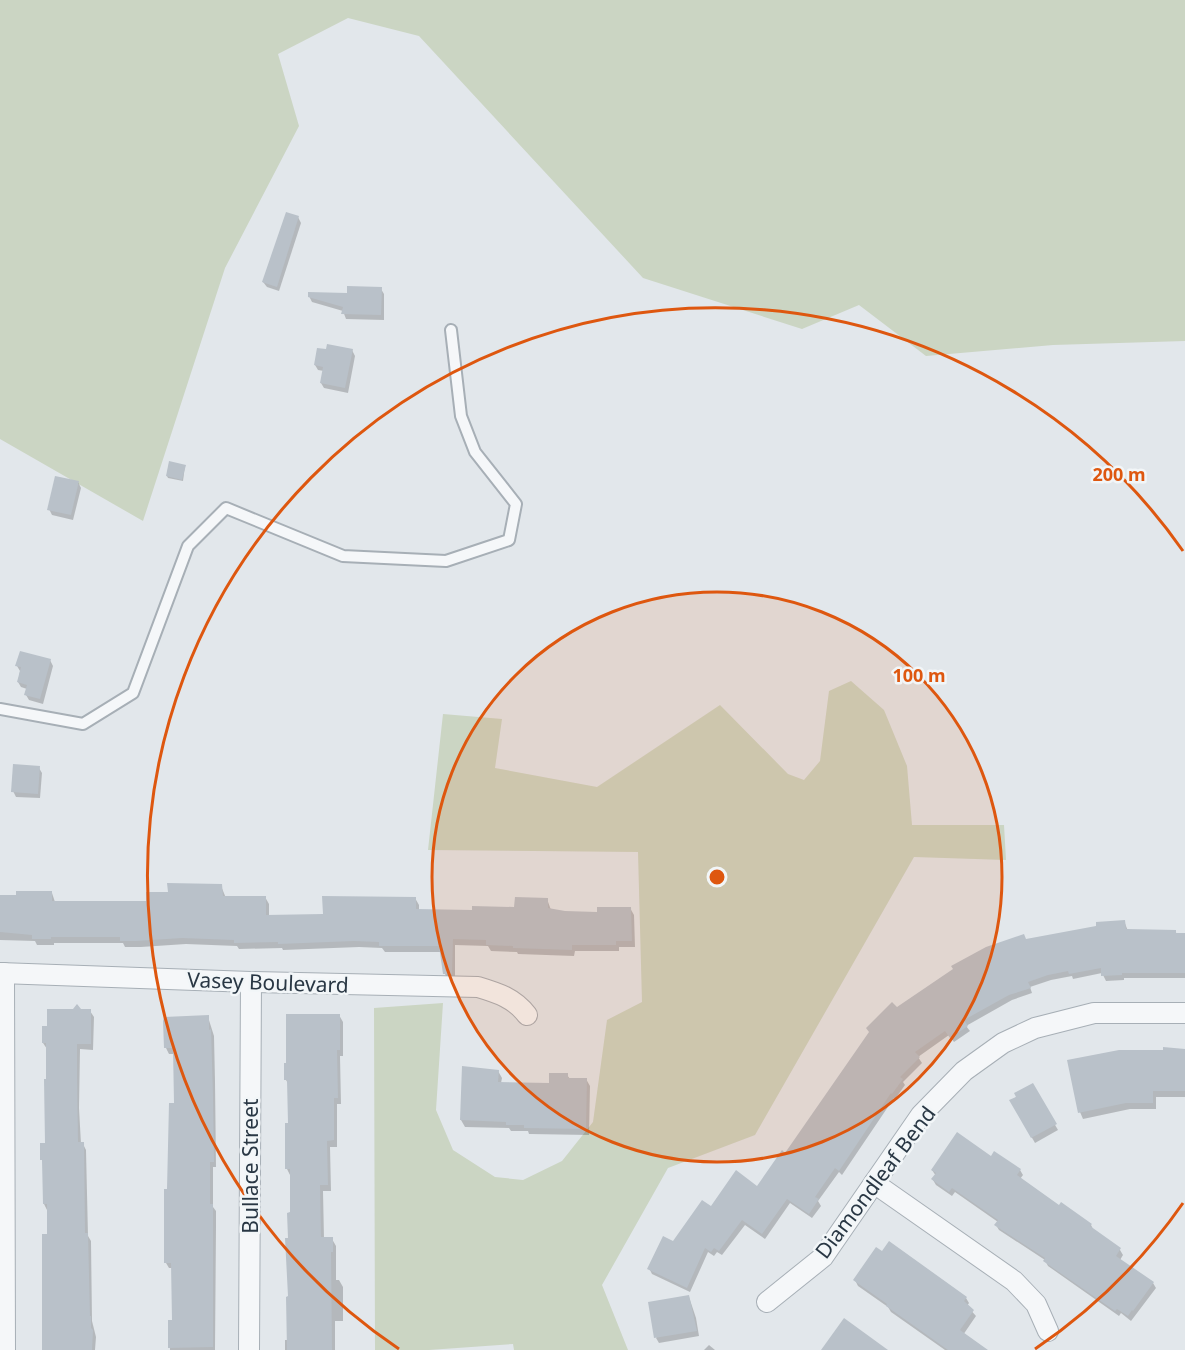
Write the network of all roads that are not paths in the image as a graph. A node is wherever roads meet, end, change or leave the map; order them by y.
1 (451, 330) dead end
2 (0, 709) edge
3 (2, 973) edge
4 (251, 982) junction
5 (1185, 1013) edge
6 (527, 1015) dead end
7 (874, 1183) junction
8 (767, 1302) dead end
9 (1048, 1331) dead end
10 (5, 1350) edge
11 (249, 1350) edge

1 - 2 lane
3 - 4 street, Vasey Boulevard
3 - 10 street
4 - 6 street, Vasey Boulevard
4 - 11 street, Bullace Street
5 - 7 street, Diamondleaf Bend
7 - 8 street, Diamondleaf Bend
7 - 9 street

